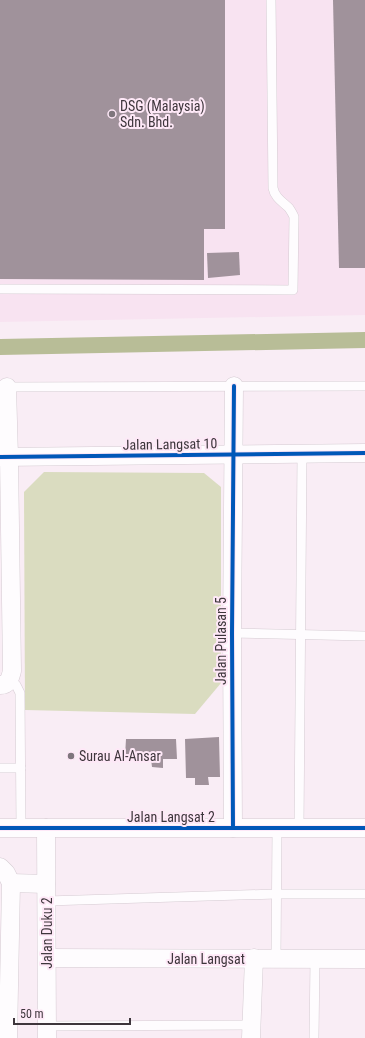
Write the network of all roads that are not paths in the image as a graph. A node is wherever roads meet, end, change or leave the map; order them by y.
1 (271, 0) edge
2 (0, 290) edge
3 (234, 386) junction
4 (365, 386) edge
5 (4, 387) edge
6 (365, 453) edge
7 (302, 454) junction
8 (233, 455) junction
9 (5, 457) edge
10 (232, 633) junction
11 (300, 634) junction
12 (365, 636) edge
13 (5, 682) edge
14 (0, 768) edge
15 (21, 768) junction
16 (0, 828) edge
17 (21, 828) junction
18 (46, 828) junction
19 (234, 828) junction
20 (277, 828) junction
21 (299, 828) junction
22 (365, 828) edge
23 (0, 867) edge
24 (11, 883) junction
25 (47, 893) junction
26 (276, 894) junction
27 (365, 894) edge
28 (47, 958) junction
29 (254, 958) junction
30 (276, 959) junction
31 (315, 959) junction
32 (365, 959) edge
33 (251, 1031) edge
34 (47, 1032) edge
35 (8, 1038) edge
36 (314, 1038) edge

1 - 2 lane
3 - 4 lane
3 - 5 lane
3 - 8 street, Jalan Pulasan 5
5 - 9 street
6 - 7 street, Jalan Langsat 10
7 - 8 street, Jalan Langsat 10
7 - 11 lane
8 - 9 street, Jalan Langsat 10
8 - 10 street, Jalan Pulasan 5
9 - 13 street
10 - 11 lane
10 - 19 street, Jalan Pulasan 5
11 - 12 lane
11 - 21 lane
13 - 15 lane
14 - 15 lane
15 - 17 lane
16 - 17 street, Jalan Langsat 2
17 - 18 street, Jalan Langsat 2
18 - 19 street, Jalan Langsat 2
18 - 25 street, Jalan Duku 2
19 - 20 street, Jalan Langsat 2
20 - 21 street, Jalan Langsat 2
20 - 26 lane
21 - 22 street, Jalan Langsat 2
23 - 24 street
24 - 25 street
24 - 35 street
25 - 26 lane
25 - 28 street, Jalan Duku 2
26 - 27 lane
26 - 30 lane
28 - 29 street, Jalan Langsat
28 - 34 street, Jalan Duku 2
29 - 30 street, Jalan Langsat
29 - 33 street
30 - 31 street, Jalan Langsat
31 - 32 street, Jalan Langsat
31 - 36 lane
33 - 34 lane

